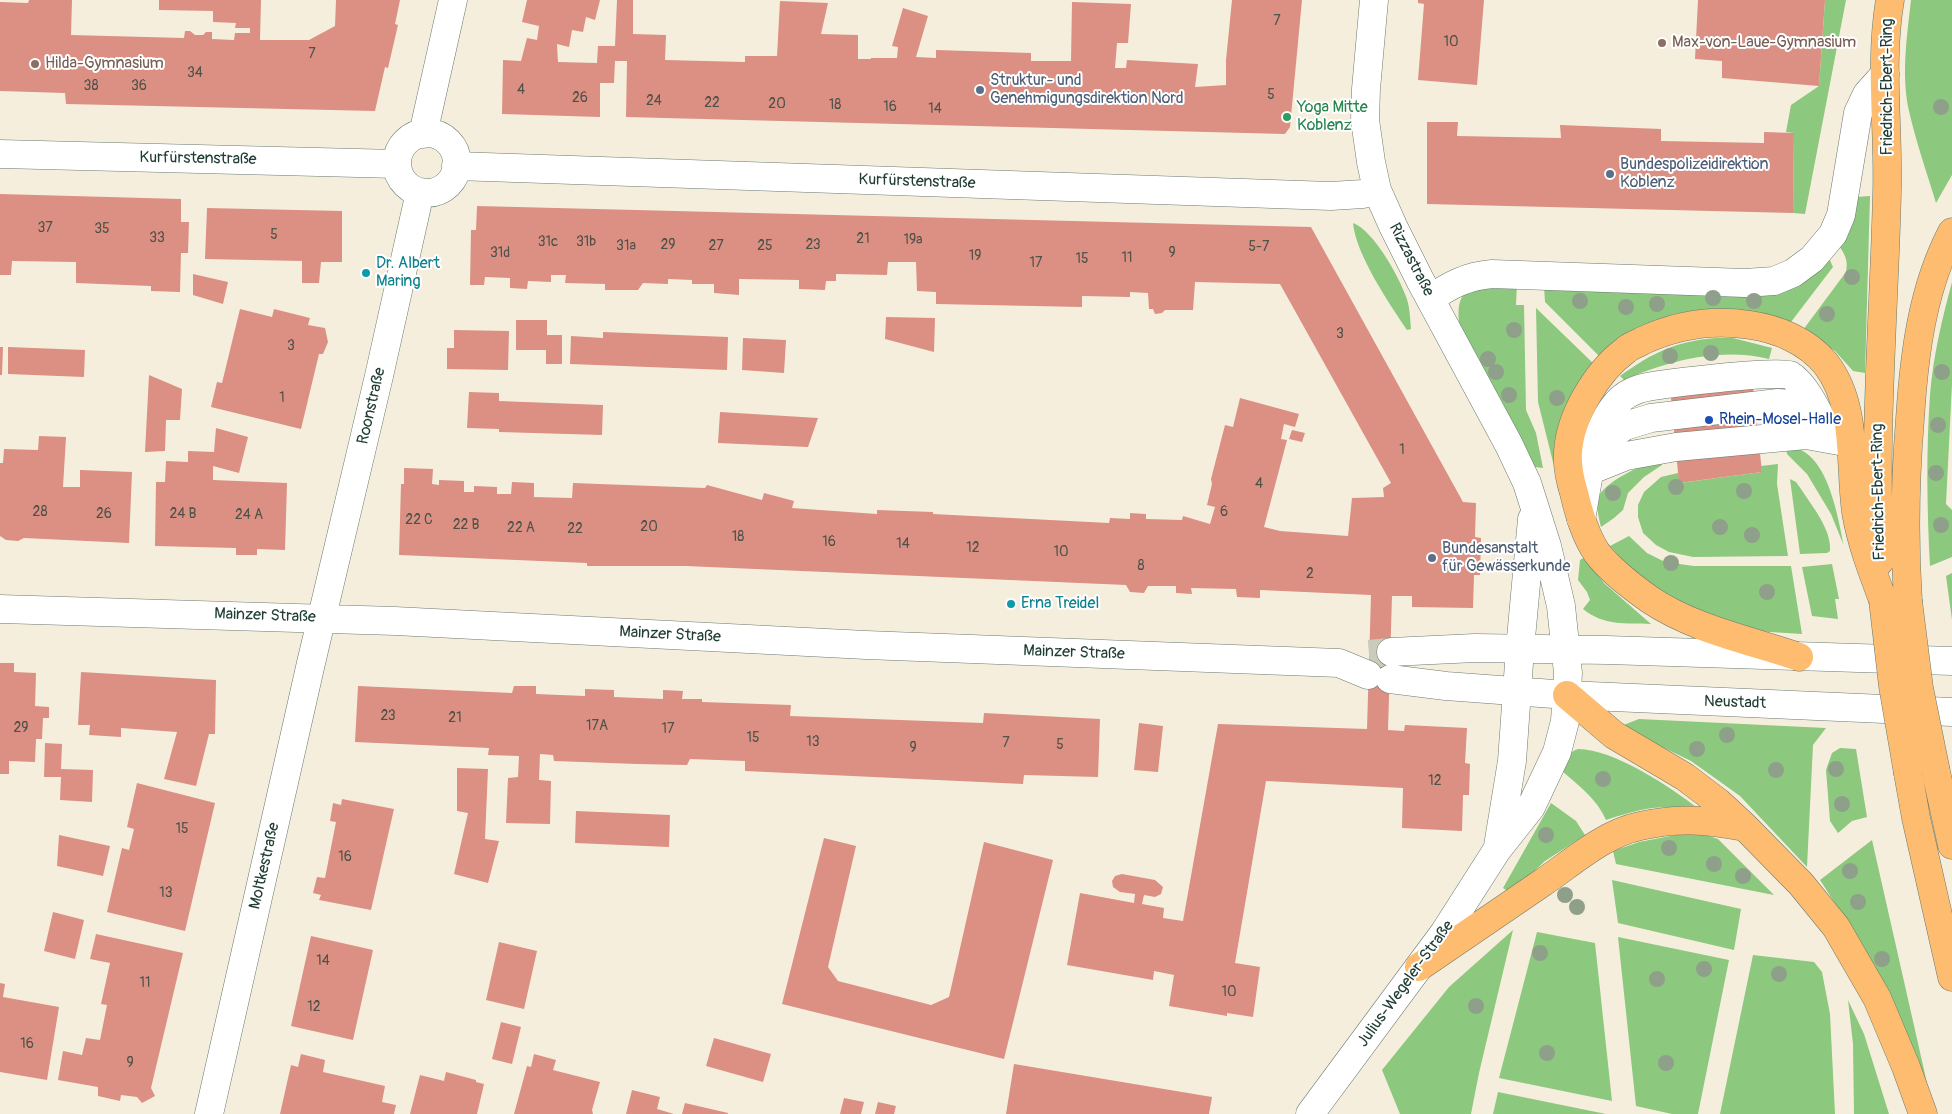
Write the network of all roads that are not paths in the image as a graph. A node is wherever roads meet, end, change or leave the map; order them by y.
1 (454, 0) edge
2 (1374, 0) edge
3 (1890, 0) edge
4 (1885, 74) junction
5 (423, 134) junction
6 (0, 154) edge
7 (397, 164) junction
8 (456, 166) junction
9 (1378, 190) junction
10 (420, 192) junction
11 (1952, 232) edge
12 (1430, 299) junction
13 (1841, 441) junction
14 (1594, 457) junction
15 (1532, 500) junction
16 (1581, 519) junction
17 (1895, 600) junction
18 (0, 609) edge
19 (321, 618) junction
20 (1520, 649) junction
21 (1567, 650) junction
22 (1799, 657) junction
23 (1952, 661) edge
24 (1379, 665) junction
25 (1517, 691) junction
26 (1567, 695) junction
27 (1952, 712) edge
28 (1746, 827) junction
29 (1950, 835) edge
30 (1497, 850) junction
31 (1419, 967) junction
32 (1952, 978) edge
33 (209, 1114) edge
34 (1310, 1114) edge
35 (1923, 1114) edge

1 - 5 street
2 - 9 street, Rizzastraße
3 - 4 main road, Friedrich-Ebert-Ring
4 - 12 street
4 - 17 main road, Friedrich-Ebert-Ring
5 - 7 street
5 - 8 street
6 - 7 street, Kurfürstenstraße
7 - 10 street
8 - 9 street, Kurfürstenstraße
8 - 10 street
9 - 12 street, Rizzastraße
10 - 19 street, Roonstraße
11 - 17 main road, Friedrich-Ebert-Ring
12 - 15 street, Rizzastraße
13 - 14 street
13 - 14 street
13 - 16 main road
13 - 17 main road
14 - 16 street
15 - 20 street, Rizzastraße
15 - 21 street, Rizzastraße
16 - 22 main road
17 - 29 main road, Friedrich-Ebert-Ring, bridge
17 - 32 main road, Friedrich-Ebert-Ring, bridge
18 - 19 street, Mainzer Straße
19 - 24 street, Mainzer Straße
19 - 33 street, Moltkestraße
20 - 21 street
20 - 24 street, Mainzer Straße
20 - 25 street, Julius-Wegeler-Straße
21 - 22 street
21 - 26 street, Rizzastraße
22 - 23 street
24 - 25 street, Mainzer Straße
25 - 26 street, Neustadt
25 - 30 street, Julius-Wegeler-Straße
26 - 27 street, Neustadt
26 - 28 main road
26 - 30 street, Julius-Wegeler-Straße
28 - 31 main road
28 - 35 main road
30 - 31 street, Julius-Wegeler-Straße
31 - 34 street, Julius-Wegeler-Straße

